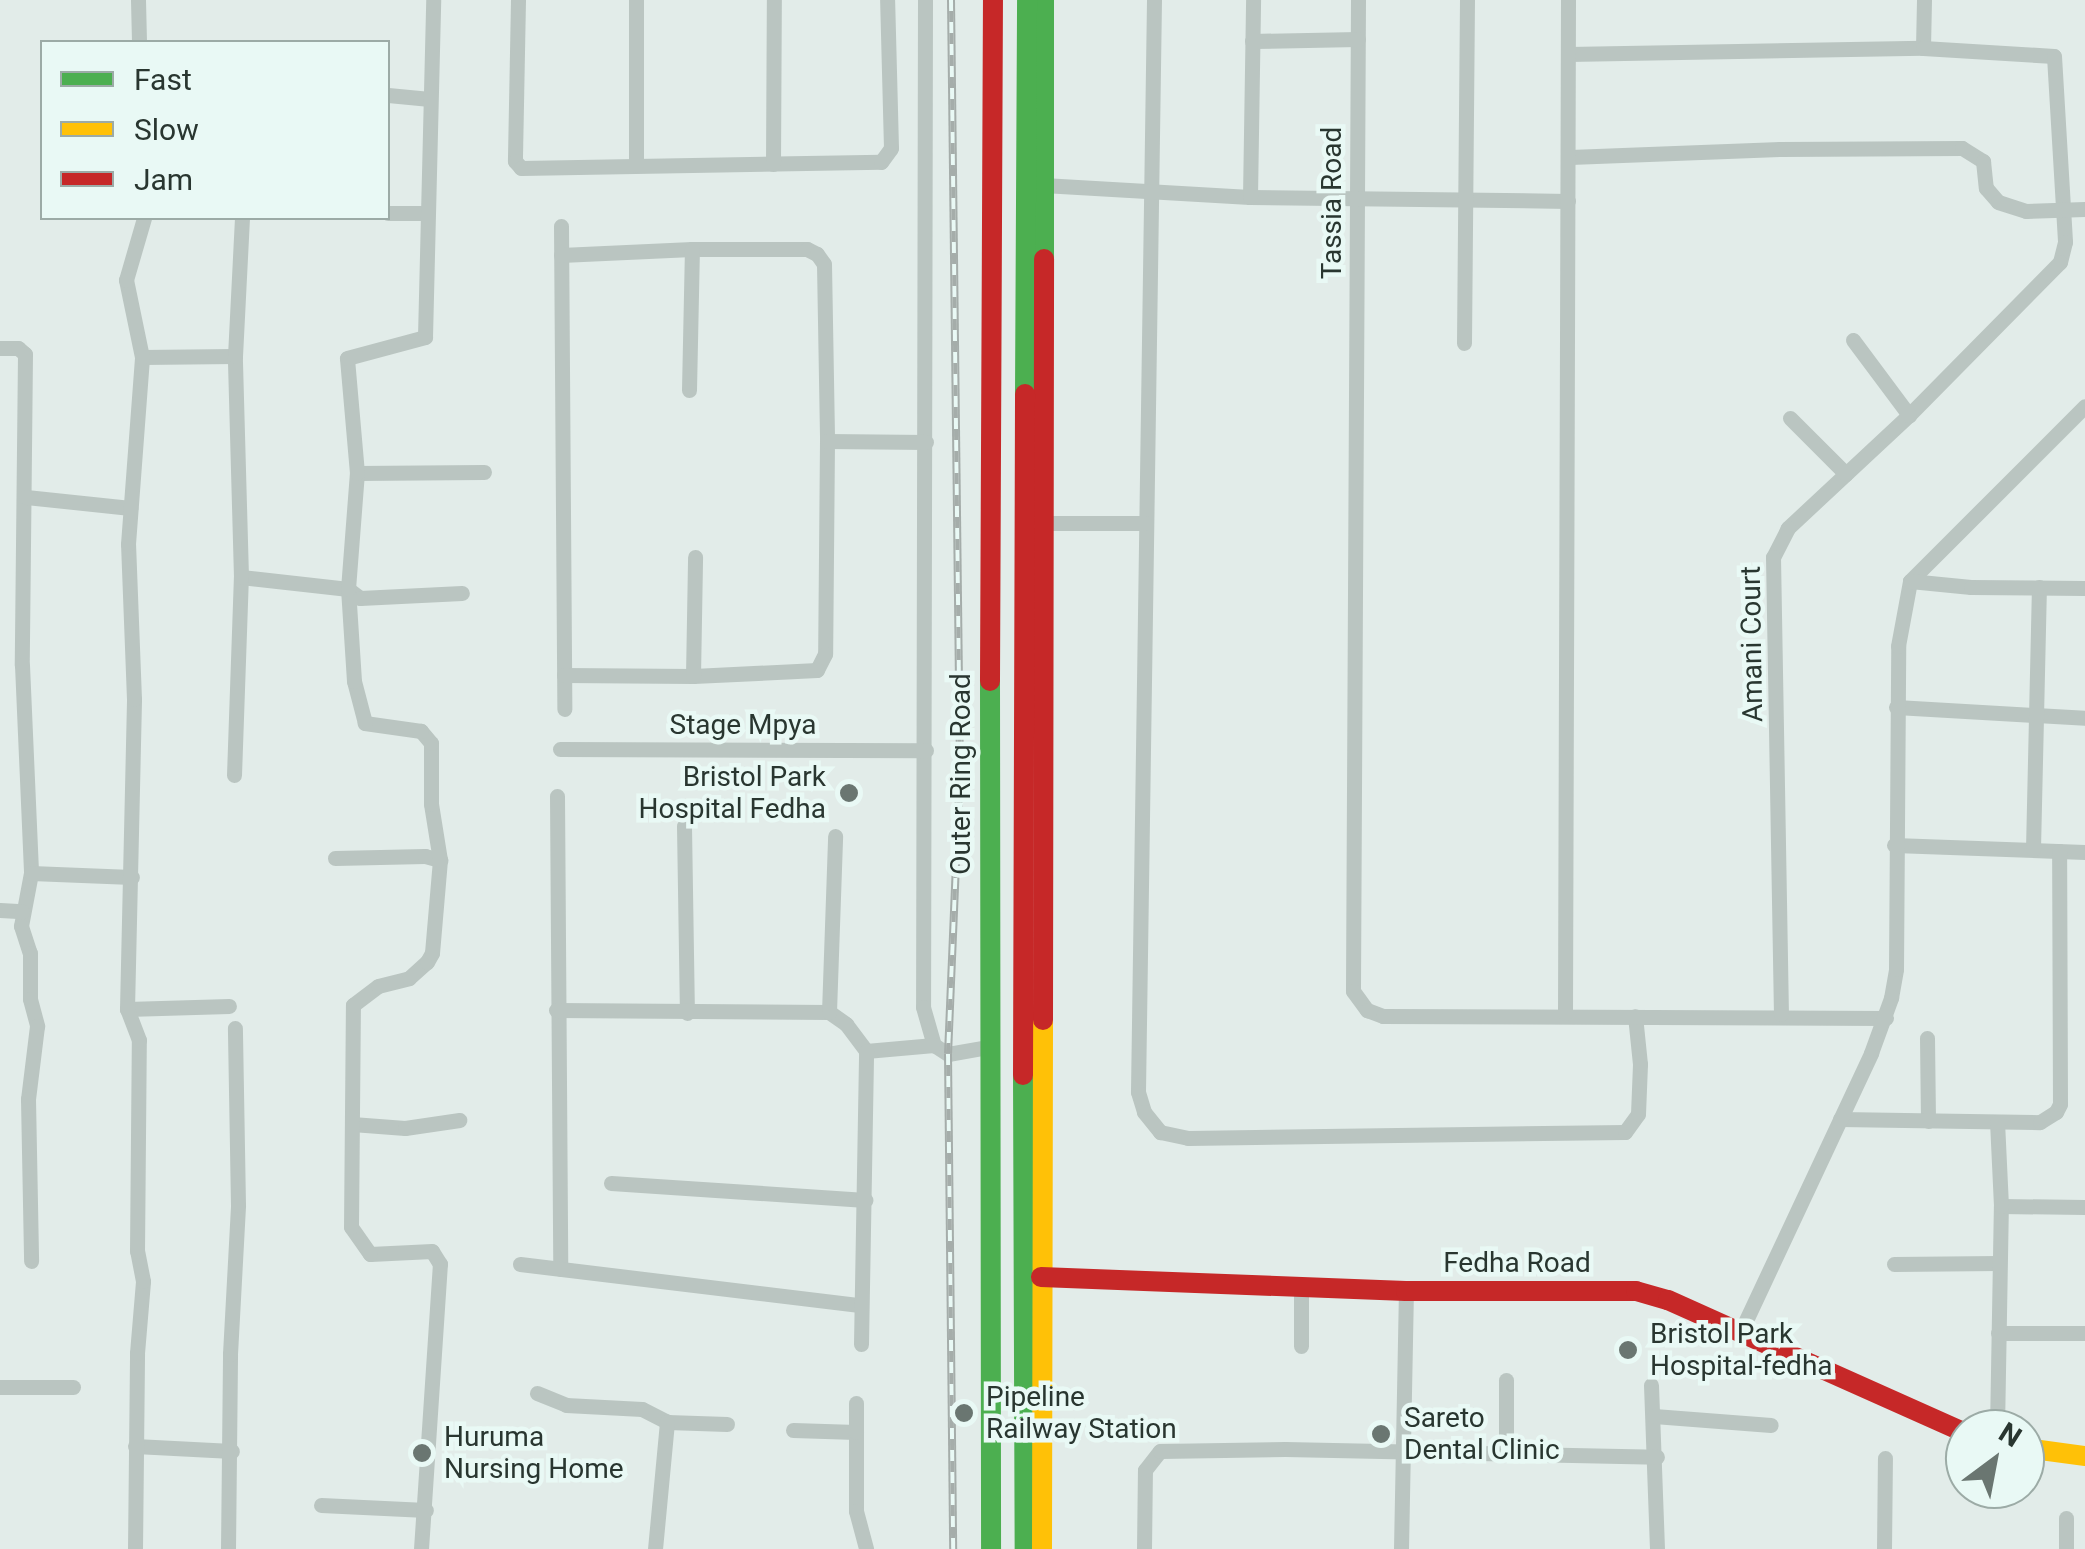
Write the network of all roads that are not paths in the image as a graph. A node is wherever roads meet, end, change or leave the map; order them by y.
1 (138, 0) edge
2 (433, 0) edge
3 (518, 0) edge
4 (636, 0) edge
5 (774, 0) edge
6 (887, 0) edge
7 (925, 0) edge
8 (992, 0) edge
9 (1027, 0) edge
10 (1044, 0) edge
11 (1154, 0) edge
12 (1253, 0) edge
13 (1358, 0) edge
14 (1467, 0) edge
15 (1568, 0) edge
16 (1924, 0) edge
17 (1358, 39) junction
18 (139, 40) edge
19 (1252, 41) junction
20 (1923, 48) junction
21 (1568, 54) junction
22 (390, 95) edge
23 (430, 98) junction
24 (1570, 157) junction
25 (773, 164) junction
26 (636, 165) junction
27 (1043, 185) junction
28 (1149, 190) junction
29 (1250, 197) junction
30 (1358, 200) junction
31 (1464, 200) junction
32 (1568, 201) junction
33 (2085, 208) edge
34 (2060, 211) junction
35 (426, 212) junction
36 (390, 213) edge
37 (143, 220) edge
38 (242, 220) edge
39 (560, 226) dead end
40 (692, 250) junction
41 (561, 255) junction
42 (1853, 340) dead end
43 (1464, 343) dead end
44 (0, 348) edge
45 (235, 356) junction
46 (142, 357) junction
47 (689, 390) dead end
48 (2085, 406) edge
49 (1909, 415) junction
50 (1790, 418) dead end
51 (827, 442) junction
52 (926, 442) junction
53 (357, 472) junction
54 (484, 472) dead end
55 (1846, 474) junction
56 (26, 497) junction
57 (130, 508) junction
58 (1042, 523) junction
59 (1145, 523) junction
60 (695, 558) dead end
61 (241, 577) junction
62 (1910, 581) junction
63 (2040, 588) junction
64 (2085, 588) edge
65 (348, 589) junction
66 (462, 593) dead end
67 (564, 674) junction
68 (693, 676) junction
69 (1896, 707) junction
70 (564, 709) dead end
71 (2036, 717) junction
72 (2085, 718) edge
73 (560, 749) dead end
74 (926, 750) junction
75 (234, 775) dead end
76 (557, 796) dead end
77 (684, 826) dead end
78 (835, 836) dead end
79 (1894, 845) junction
80 (2032, 848) junction
81 (2060, 851) junction
82 (2085, 852) edge
83 (336, 858) dead end
84 (440, 860) junction
85 (32, 874) junction
86 (132, 877) junction
87 (0, 910) edge
88 (22, 911) junction
89 (229, 1006) dead end
90 (127, 1009) junction
91 (556, 1010) junction
92 (829, 1012) junction
93 (686, 1013) junction
94 (1565, 1013) junction
95 (1781, 1014) junction
96 (1635, 1016) junction
97 (1886, 1018) junction
98 (234, 1028) dead end
99 (1927, 1038) dead end
100 (934, 1045) junction
101 (988, 1046) junction
102 (866, 1051) junction
103 (1840, 1118) junction
104 (459, 1120) dead end
105 (1928, 1121) junction
106 (1997, 1122) junction
107 (352, 1124) junction
108 (612, 1184) dead end
109 (864, 1200) junction
110 (2001, 1206) junction
111 (2085, 1207) edge
112 (31, 1260) dead end
113 (520, 1264) dead end
114 (1894, 1264) dead end
115 (1998, 1264) junction
116 (560, 1269) junction
117 (1041, 1277) junction
118 (1301, 1287) junction
119 (1406, 1291) junction
120 (860, 1304) junction
121 (1741, 1332) junction
122 (1998, 1334) junction
123 (2085, 1334) edge
124 (861, 1344) dead end
125 (1301, 1346) dead end
126 (1506, 1380) dead end
127 (1651, 1385) dead end
128 (73, 1386) dead end
129 (0, 1388) edge
130 (537, 1393) dead end
131 (856, 1402) dead end
132 (1997, 1409) edge
133 (1654, 1416) junction
134 (667, 1422) junction
135 (727, 1424) dead end
136 (1945, 1424) edge
137 (1771, 1425) dead end
138 (793, 1430) dead end
139 (856, 1432) junction
140 (135, 1446) junction
141 (232, 1451) junction
142 (1402, 1451) junction
143 (2045, 1451) edge
144 (1506, 1453) junction
145 (2085, 1456) edge
146 (1656, 1457) junction
147 (1885, 1458) dead end
148 (321, 1504) dead end
149 (426, 1510) junction
150 (2066, 1518) dead end
151 (135, 1549) edge
152 (228, 1549) edge
153 (421, 1549) edge
154 (655, 1549) edge
155 (866, 1549) edge
156 (991, 1549) edge
157 (1025, 1549) edge
158 (1042, 1549) edge
159 (1144, 1549) edge
160 (1401, 1549) edge
161 (1656, 1549) edge
162 (1884, 1549) edge
163 (2066, 1549) edge

1 - 18 street
2 - 23 street
3 - 26 street
4 - 26 street
5 - 25 street
6 - 25 street
7 - 52 street
8 - 101 main road, Outer Ring Road
9 - 157 main road
10 - 27 main road
11 - 28 street
12 - 19 street
13 - 17 street, Tassia Road
14 - 31 street
15 - 21 street
16 - 20 street
17 - 19 street
17 - 30 street, Tassia Road
19 - 29 street
20 - 21 street
20 - 34 street, Amani Court
21 - 24 street
22 - 23 street
23 - 35 street
24 - 32 street
24 - 34 street
25 - 26 street
27 - 28 street
27 - 58 main road
28 - 29 street
28 - 59 street
29 - 30 street
30 - 31 street
30 - 94 street, Tassia Road
31 - 32 street
31 - 43 street
32 - 94 street
33 - 34 street
34 - 49 street, Amani Court
35 - 36 street
35 - 53 street
37 - 46 street
38 - 45 street
39 - 41 street
40 - 41 street
40 - 47 street
40 - 51 street
41 - 67 street
42 - 49 street
44 - 56 street
45 - 46 street
45 - 61 street
46 - 57 street
48 - 62 street
49 - 55 street, Amani Court
50 - 55 street
51 - 52 street
51 - 68 street
52 - 74 street
53 - 54 street
53 - 65 street
55 - 95 street, Amani Court
56 - 57 street
56 - 85 street
57 - 86 street
58 - 59 street
58 - 117 main road
59 - 96 street
60 - 68 street
61 - 65 street
61 - 75 street
62 - 63 street
62 - 69 street
63 - 64 street
63 - 71 street
65 - 66 street
65 - 84 street
67 - 68 street
67 - 70 street
69 - 71 street
69 - 79 street
71 - 72 street
71 - 80 street
73 - 74 street, Stage Mpya
74 - 100 street
76 - 91 street
77 - 93 street
78 - 92 street
79 - 80 street
79 - 97 street
80 - 81 street
81 - 82 street
81 - 106 street
83 - 84 street
84 - 107 street
85 - 86 street
85 - 88 street
86 - 90 street
87 - 88 street
88 - 112 street
89 - 90 street
90 - 140 street
91 - 93 street
91 - 116 street
92 - 93 street
92 - 102 street
94 - 96 street
95 - 96 street
95 - 97 street
97 - 103 street
98 - 141 street
99 - 105 street
100 - 101 street
100 - 102 street
101 - 156 main road, Outer Ring Road
102 - 109 street
103 - 105 street
103 - 121 street
104 - 107 street
105 - 106 street
106 - 110 street
107 - 149 street
108 - 109 street
109 - 120 street
110 - 111 street
110 - 115 street
113 - 116 street
114 - 115 street
115 - 122 street
116 - 120 street
117 - 118 main road, Fedha Road
117 - 158 main road
118 - 119 main road, Fedha Road
118 - 125 street
119 - 121 main road, Fedha Road
119 - 142 street
120 - 124 street
121 - 136 main road, Fedha Road
122 - 123 street
122 - 132 street
126 - 144 street
127 - 133 street
128 - 129 street
130 - 134 street
131 - 139 street
133 - 137 street
133 - 146 street
134 - 135 street
134 - 154 street
138 - 139 street
139 - 155 street
140 - 141 street
140 - 151 street
141 - 152 street
142 - 144 street
142 - 159 street
142 - 160 street
143 - 145 main road
144 - 146 street
146 - 161 street
147 - 162 street
148 - 149 street
149 - 153 street
150 - 163 street

